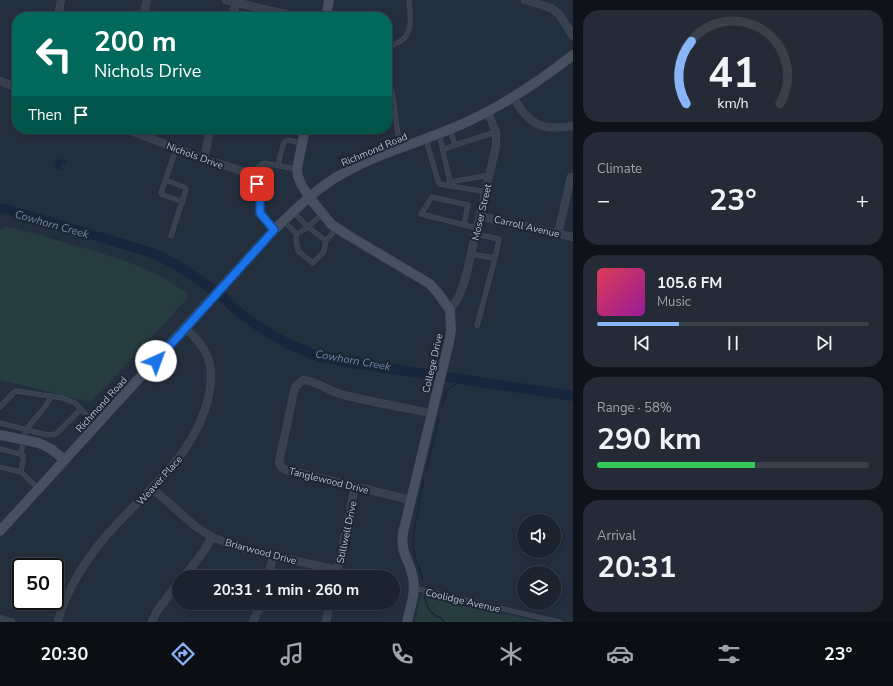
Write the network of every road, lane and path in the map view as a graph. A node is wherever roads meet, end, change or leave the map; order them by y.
1 (61, 0) edge
2 (147, 0) edge
3 (226, 0) edge
4 (329, 0) edge
5 (409, 0) edge
6 (236, 1) edge
7 (529, 1) edge
8 (59, 12) edge
9 (144, 12) edge
10 (234, 12) edge
11 (278, 12) edge
12 (327, 12) edge
13 (573, 36) edge
14 (392, 45) edge
15 (573, 55) edge
16 (0, 81) edge
17 (12, 86) edge
18 (392, 91) edge
19 (513, 97) junction
20 (488, 112) junction
21 (573, 126) edge
22 (449, 129) junction
23 (496, 132) junction
24 (439, 133) junction
25 (139, 134) edge
26 (209, 134) edge
27 (304, 134) edge
28 (426, 139) junction
29 (302, 143) junction
30 (454, 145) junction
31 (176, 148) junction
32 (400, 149) junction
33 (443, 150) junction
34 (204, 159) junction
35 (278, 165) junction
36 (297, 169) junction
37 (490, 175) junction
38 (252, 177) junction
39 (571, 177) dead end
40 (165, 180) junction
41 (450, 184) junction
42 (486, 192) junction
43 (309, 197) junction
44 (183, 202) junction
45 (293, 212) junction
46 (323, 213) junction
47 (480, 216) junction
48 (284, 221) junction
49 (464, 225) junction
50 (308, 227) junction
51 (337, 228) junction
52 (274, 230) junction
53 (477, 231) junction
54 (297, 234) junction
55 (558, 234) junction
56 (171, 236) dead end
57 (573, 237) edge
58 (326, 241) junction
59 (471, 254) junction
60 (495, 258) junction
61 (450, 310) junction
62 (478, 326) dead end
63 (185, 328) junction
64 (51, 396) junction
65 (0, 407) edge
66 (81, 409) junction
67 (432, 413) junction
68 (0, 423) edge
69 (96, 425) junction
70 (27, 429) junction
71 (0, 434) edge
72 (23, 440) junction
73 (0, 449) edge
74 (21, 454) junction
75 (65, 460) junction
76 (0, 467) edge
77 (21, 472) junction
78 (355, 487) junction
79 (39, 488) junction
80 (153, 489) junction
81 (412, 500) junction
82 (0, 531) edge
83 (212, 537) junction
84 (273, 556) junction
85 (189, 570) edge
86 (270, 570) edge
87 (326, 570) edge
88 (338, 570) edge
89 (414, 588) junction
90 (172, 591) edge
91 (258, 610) edge
92 (329, 610) edge
93 (0, 618) edge
94 (11, 622) edge
95 (58, 622) edge
96 (152, 622) edge
97 (253, 622) edge
98 (326, 622) edge
99 (407, 622) edge
100 (559, 622) edge

1 - 8 street
2 - 9 street
3 - 6 street
4 - 12 main road
5 - 14 lane
6 - 10 street
6 - 11 street
7 - 13 street
15 - 19 main road, Richmond Road
16 - 17 street
18 - 32 lane
19 - 20 main road, Richmond Road
19 - 21 street
20 - 22 main road, Richmond Road
20 - 23 street, Moser Street
22 - 24 main road, Richmond Road
22 - 30 lane
23 - 30 lane
23 - 37 street, Moser Street
24 - 28 main road, Richmond Road
24 - 33 lane
25 - 31 street, Nichols Drive
26 - 34 street
27 - 29 main road, College Drive
28 - 32 main road, Richmond Road
28 - 41 lane
29 - 35 lane
29 - 36 main road, College Drive
30 - 33 lane
31 - 34 street, Nichols Drive
31 - 40 lane
32 - 43 main road, Richmond Road
33 - 41 lane
34 - 38 street, Nichols Drive
35 - 36 lane
35 - 38 lane
36 - 43 main road, College Drive
37 - 41 lane
37 - 42 street, Moser Street
38 - 52 street
39 - 55 street
40 - 44 lane
40 - 44 lane
41 - 42 lane
42 - 47 street, Moser Street
43 - 45 main road, Richmond Road
43 - 46 main road, College Drive
44 - 56 lane
45 - 48 main road, Richmond Road
45 - 50 lane
46 - 50 lane
46 - 51 main road, College Drive
47 - 53 street, Moser Street
47 - 55 street, Carroll Avenue
48 - 52 main road, Richmond Road
48 - 54 lane
49 - 49 lane
49 - 53 lane
50 - 54 lane
50 - 58 lane
51 - 58 lane
51 - 61 main road, College Drive
52 - 63 main road, Richmond Road
53 - 59 street, Moser Street
53 - 60 lane
54 - 58 lane
55 - 57 street, Carroll Avenue
59 - 60 lane
59 - 61 street, Moser Street
60 - 62 lane
61 - 67 main road, College Drive
63 - 69 main road, Richmond Road
63 - 80 street, Weaver Place
64 - 65 lane
64 - 66 lane
64 - 70 lane
66 - 69 lane
66 - 70 lane
67 - 78 street, Tanglewood Drive
67 - 81 main road, College Drive
68 - 70 lane
69 - 75 main road, Richmond Road
70 - 72 lane
71 - 72 main road
72 - 74 lane
72 - 75 main road
73 - 74 lane
74 - 77 lane
75 - 79 main road, Richmond Road
76 - 77 lane
77 - 79 lane
78 - 81 street, Tanglewood Drive
78 - 88 street, Stillwell Drive
79 - 82 main road, Richmond Road
80 - 83 street, Briarwood Drive
80 - 95 street, Weaver Place
81 - 89 main road, College Drive
83 - 84 street, Briarwood Drive
83 - 85 street
84 - 86 street
84 - 87 street, Briarwood Drive
89 - 99 main road, College Drive
89 - 100 lane, Coolidge Avenue
90 - 96 street
91 - 97 street
92 - 98 street
93 - 94 street

